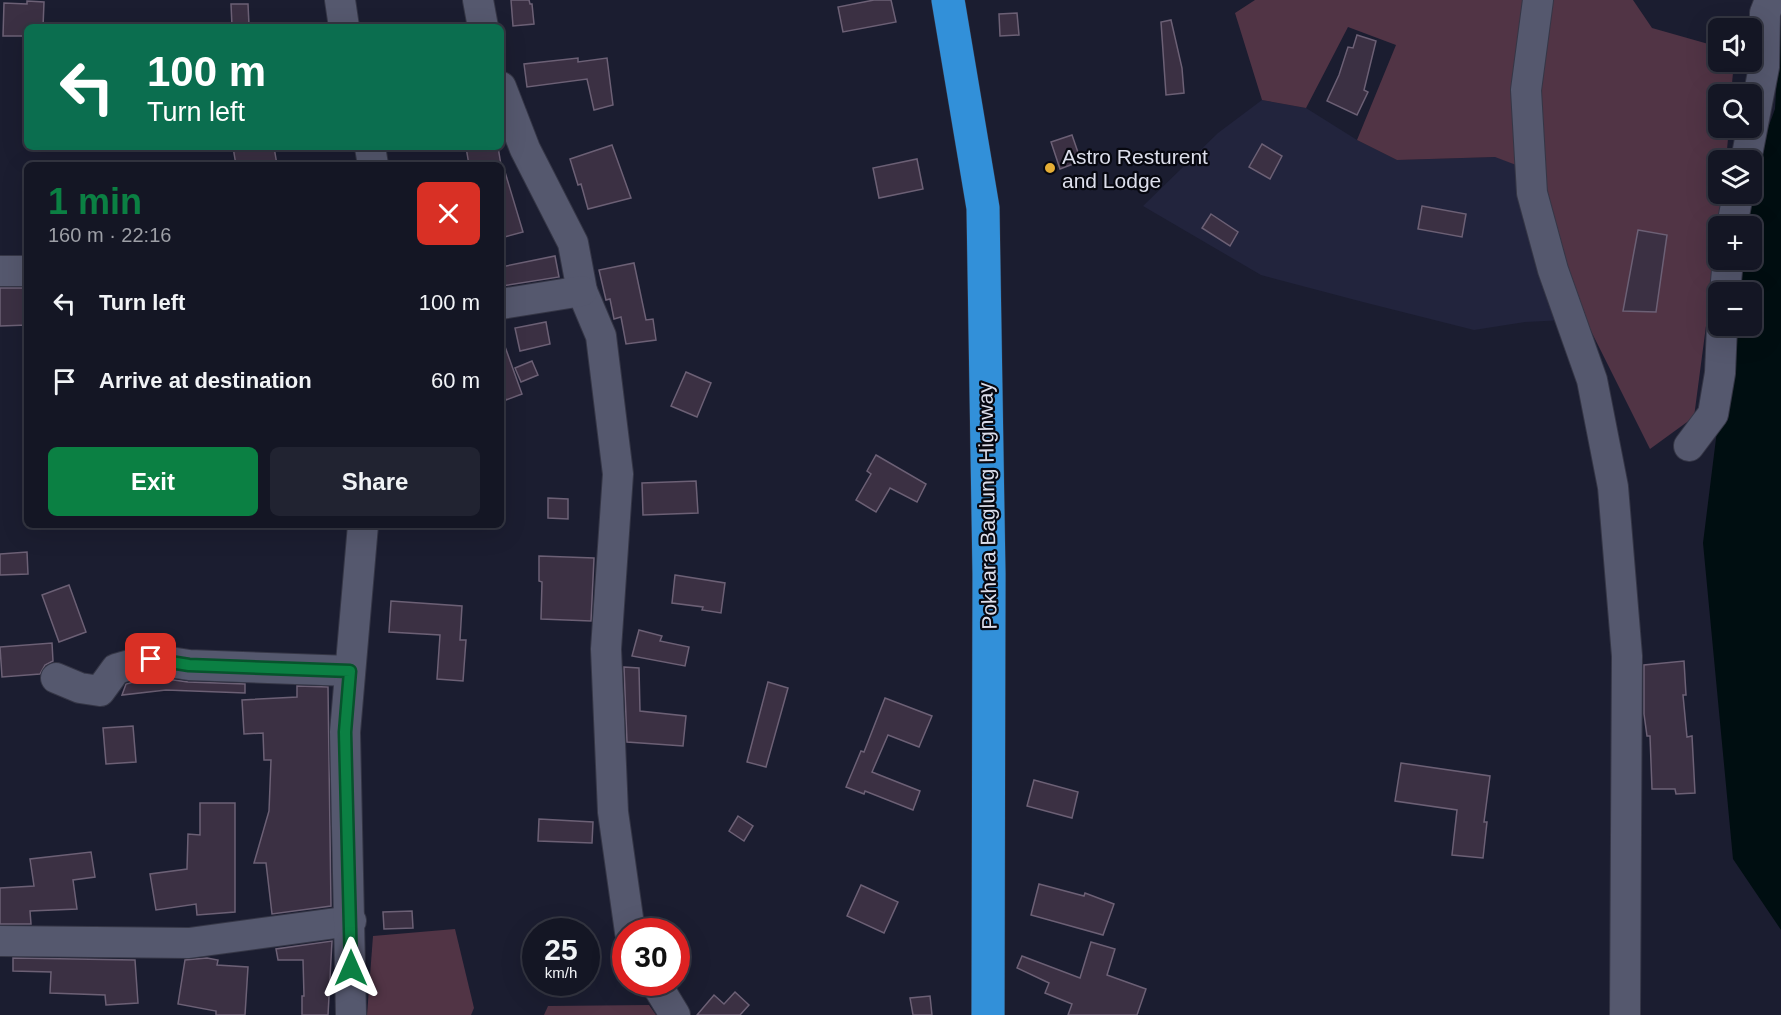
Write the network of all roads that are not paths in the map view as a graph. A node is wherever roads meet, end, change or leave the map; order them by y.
1 (340, 0) edge
2 (478, 0) edge
3 (948, 0) edge
4 (1538, 0) edge
5 (1770, 0) edge
6 (344, 24) edge
7 (482, 24) edge
8 (504, 95) edge
9 (1748, 150) edge
10 (0, 271) edge
11 (24, 271) edge
12 (582, 291) junction
13 (504, 304) edge
14 (1722, 336) edge
15 (1689, 446) dead end
16 (363, 528) edge
17 (350, 671) junction
18 (56, 678) dead end
19 (628, 918) edge
20 (351, 921) junction
21 (0, 941) edge
22 (663, 996) edge
23 (351, 1015) edge
24 (675, 1015) edge
25 (988, 1015) edge
26 (1625, 1015) edge

1 - 6 street
2 - 7 street
3 - 25 highway, Pokhara Baglung Highway
4 - 26 street
5 - 9 street
8 - 12 street
10 - 11 street
12 - 13 street
12 - 19 street
14 - 15 street
16 - 17 street
17 - 18 street
17 - 20 street
20 - 21 street
20 - 23 street
22 - 24 street

